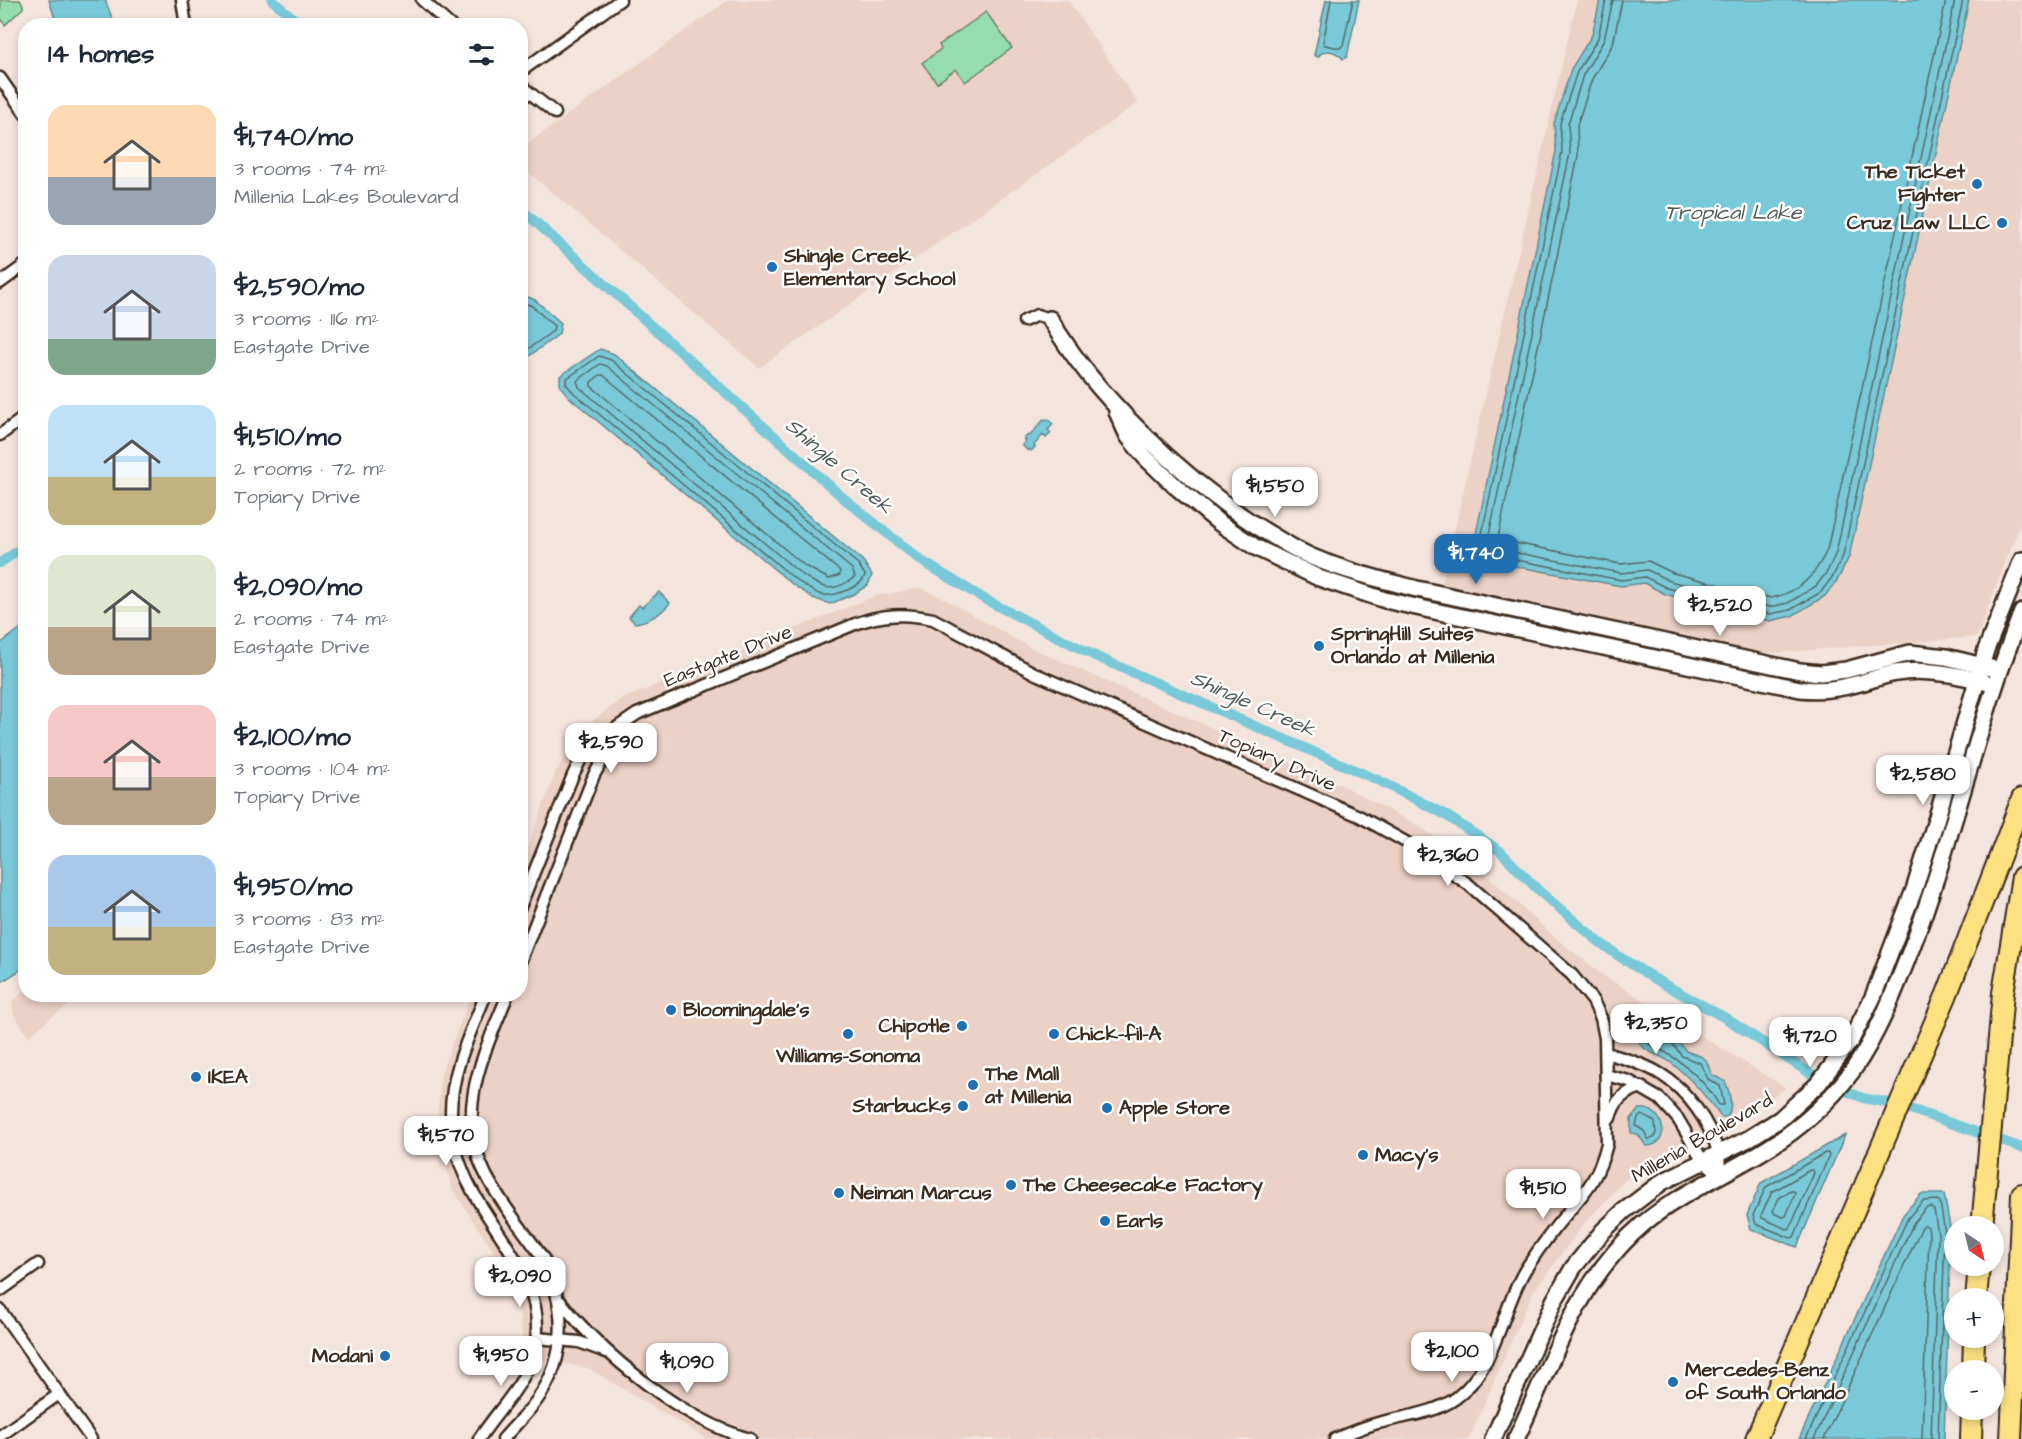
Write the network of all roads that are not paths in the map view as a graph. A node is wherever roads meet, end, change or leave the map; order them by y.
1 (182, 0) edge
2 (422, 0) edge
3 (620, 0) edge
4 (185, 18) edge
5 (442, 18) edge
6 (528, 66) edge
7 (0, 78) edge
8 (528, 91) edge
9 (18, 104) edge
10 (555, 113) dead end
11 (18, 270) edge
12 (0, 283) edge
13 (1050, 319) joint
14 (1024, 321) dead end
15 (18, 422) edge
16 (0, 435) edge
17 (2022, 560) edge
18 (2022, 612) edge
19 (855, 624) joint
20 (1999, 670) junction
21 (1979, 673) junction
22 (1994, 685) junction
23 (618, 727) junction
24 (2022, 800) edge
25 (2022, 878) edge
26 (528, 887) edge
27 (528, 942) edge
28 (483, 1002) edge
29 (505, 1002) edge
30 (1606, 1053) junction
31 (1606, 1075) junction
32 (1642, 1087) junction
33 (1608, 1127) junction
34 (1719, 1154) junction
35 (1703, 1161) junction
36 (1720, 1175) junction
37 (2022, 1196) edge
38 (1983, 1216) edge
39 (38, 1264) dead end
40 (0, 1291) edge
41 (559, 1299) junction
42 (0, 1310) edge
43 (537, 1338) junction
44 (561, 1340) junction
45 (619, 1360) junction
46 (59, 1394) junction
47 (1972, 1420) edge
48 (0, 1436) edge
49 (91, 1439) edge
50 (479, 1439) edge
51 (503, 1439) edge
52 (750, 1439) edge
53 (1335, 1439) edge
54 (1493, 1439) edge
55 (1516, 1439) edge
56 (1756, 1439) edge
57 (1971, 1439) edge
58 (2011, 1439) edge

1 - 4 street
2 - 5 street
3 - 6 street
7 - 9 street
8 - 10 street
11 - 12 street
13 - 14 street
13 - 21 street
15 - 16 street
17 - 21 street, Millenia Boulevard
18 - 20 street, Millenia Boulevard
19 - 23 street, Eastgate Drive
19 - 30 street, Topiary Drive
20 - 21 street
20 - 22 street, Millenia Boulevard
21 - 22 street
21 - 34 street, Millenia Boulevard
22 - 36 street, Millenia Boulevard
23 - 26 street, Eastgate Drive
23 - 27 street
24 - 56 highway
25 - 38 highway
28 - 43 street
29 - 41 street
30 - 31 street, Topiary Drive
30 - 34 street
31 - 32 street
31 - 33 street, Topiary Drive
32 - 33 street, Topiary Drive
32 - 35 street
33 - 53 street, Topiary Drive
34 - 35 street, Millenia Boulevard
34 - 36 street
35 - 36 street
35 - 54 street, Millenia Boulevard
36 - 55 street, Millenia Boulevard
37 - 58 highway
39 - 40 street
41 - 44 street
41 - 45 street
42 - 46 street
43 - 44 street
43 - 50 street
44 - 45 street
44 - 51 street
45 - 52 street
46 - 48 street
46 - 49 street
47 - 57 highway

